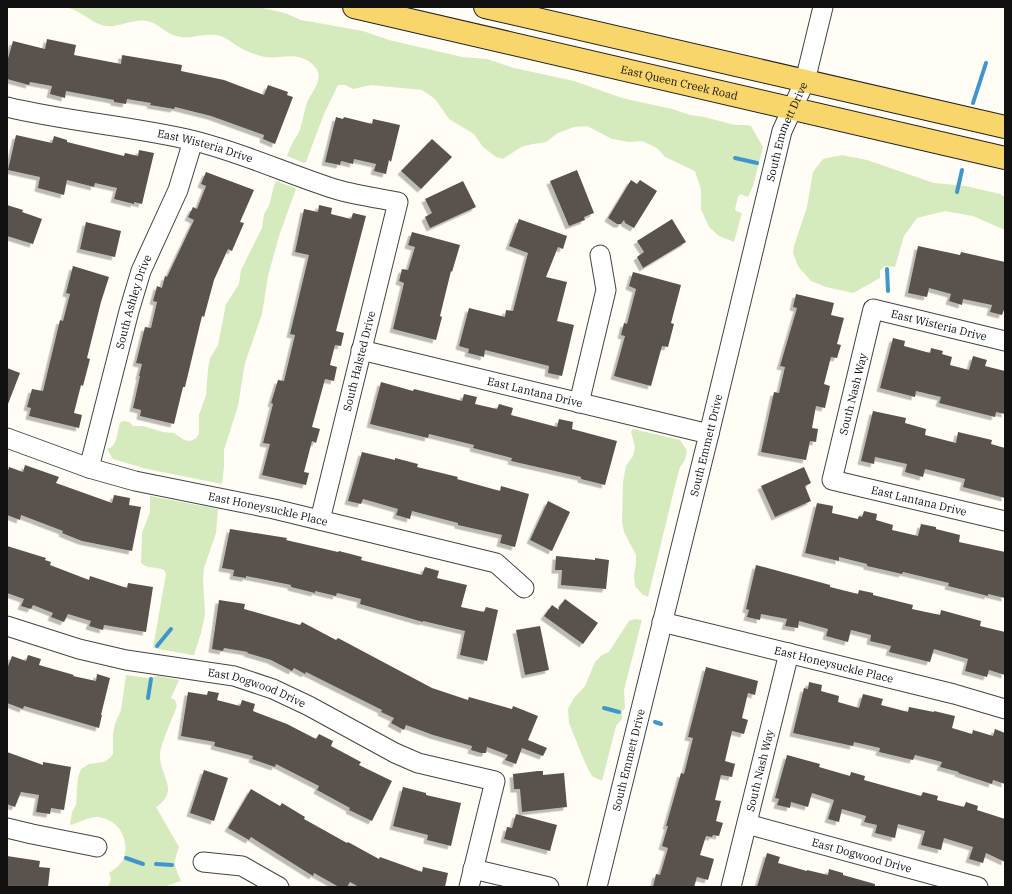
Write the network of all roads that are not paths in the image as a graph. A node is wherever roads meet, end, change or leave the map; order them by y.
1 (354, 7) edge
2 (485, 7) edge
3 (823, 7) edge
4 (798, 96) junction
5 (7, 107) edge
6 (1005, 127) edge
7 (193, 141) junction
8 (1005, 158) edge
9 (398, 202) joint
10 (600, 255) dead end
11 (873, 309) joint
12 (1005, 341) edge
13 (361, 350) junction
14 (579, 403) junction
15 (709, 434) junction
16 (7, 438) edge
17 (89, 468) junction
18 (832, 480) joint
19 (320, 520) junction
20 (1005, 521) edge
21 (524, 588) dead end
22 (662, 622) junction
23 (7, 626) edge
24 (789, 653) junction
25 (1005, 709) edge
26 (747, 824) junction
27 (7, 828) edge
28 (97, 847) dead end
29 (203, 862) dead end
30 (471, 878) edge
31 (278, 887) edge
32 (549, 887) edge
33 (597, 887) edge
34 (731, 887) edge
35 (978, 887) edge

1 - 4 main road, East Queen Creek Road
2 - 4 main road, East Queen Creek Road
3 - 4 street, South Emmett Drive
4 - 6 main road, East Queen Creek Road
4 - 8 main road, East Queen Creek Road
4 - 15 street, South Emmett Drive
5 - 7 street, East Wisteria Drive
7 - 9 street, East Wisteria Drive
7 - 17 street, South Ashley Drive
9 - 13 street, South Halsted Drive
10 - 14 street
11 - 12 street, East Wisteria Drive
11 - 18 street, South Nash Way
13 - 14 street, East Lantana Drive
13 - 19 street, South Halsted Drive
14 - 15 street, East Lantana Drive
15 - 22 street, South Emmett Drive
16 - 17 street, East Honeysuckle Place
17 - 19 street, East Honeysuckle Place
18 - 20 street, East Lantana Drive
19 - 21 street, East Honeysuckle Place
22 - 24 street, East Honeysuckle Place
22 - 33 street, South Emmett Drive
23 - 30 street, East Dogwood Drive
24 - 25 street, East Honeysuckle Place
24 - 26 street, South Nash Way
26 - 34 street, South Nash Way
26 - 35 street, East Dogwood Drive
27 - 28 street
29 - 31 street
30 - 32 street

